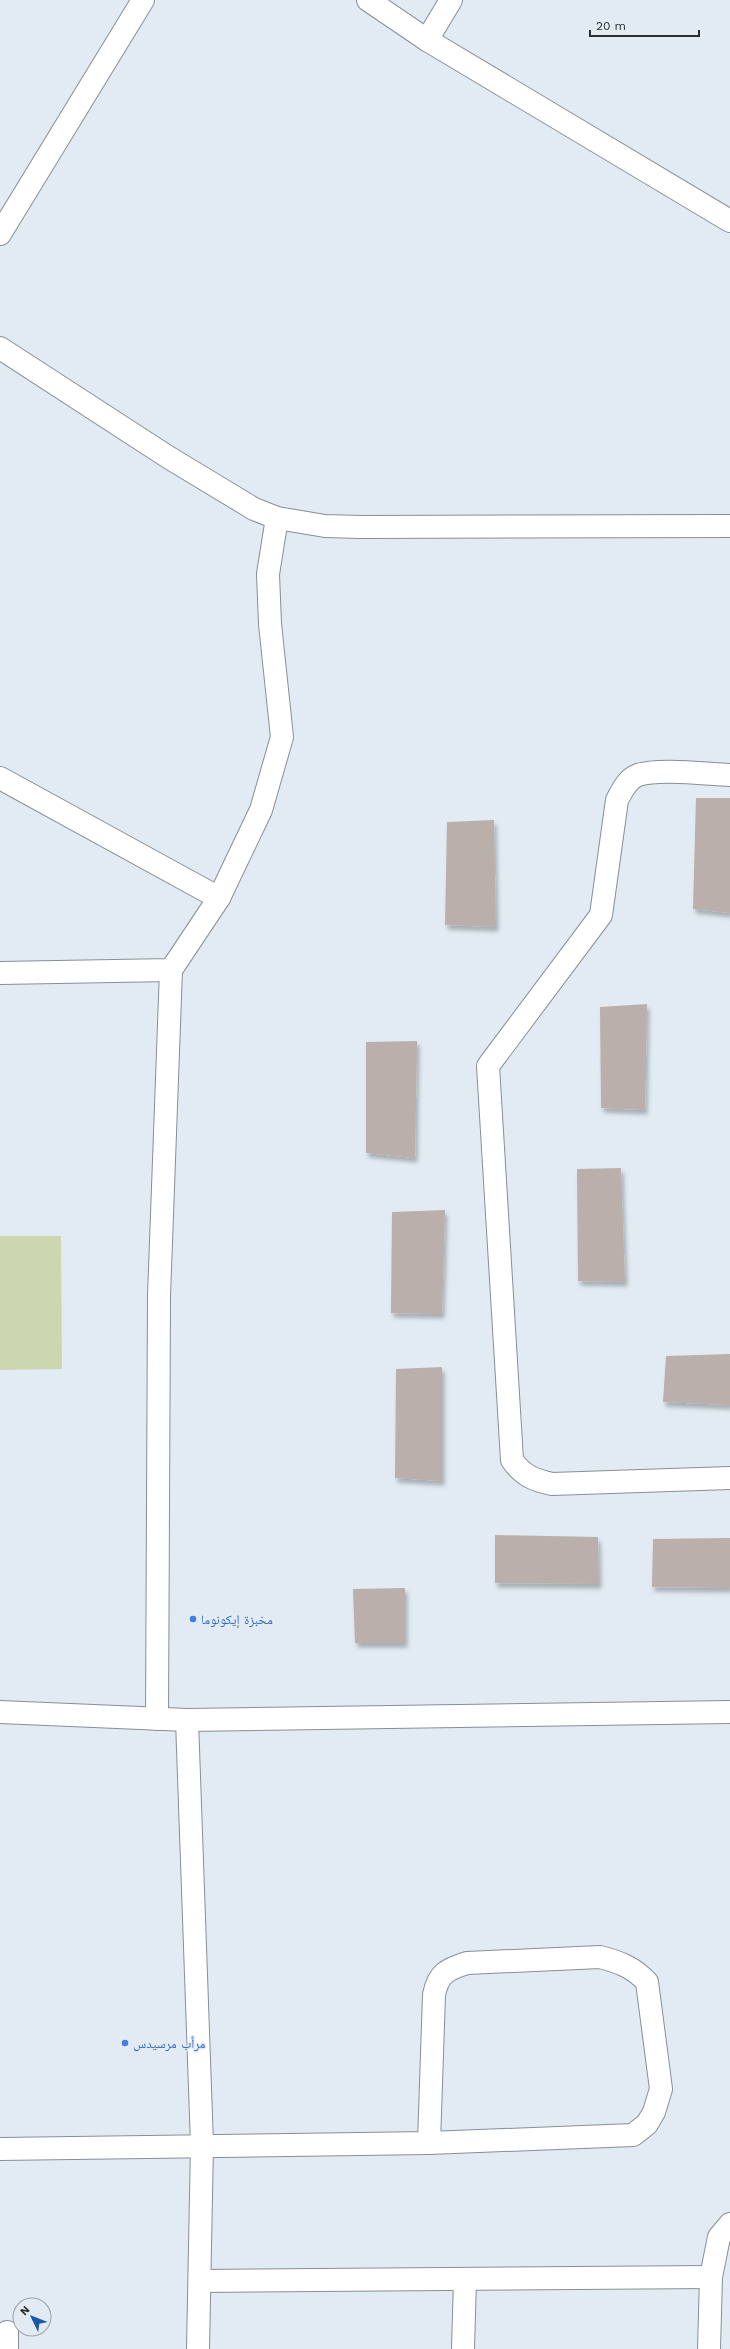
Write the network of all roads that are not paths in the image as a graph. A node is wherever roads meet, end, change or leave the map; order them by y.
1 (143, 0) edge
2 (368, 0) edge
3 (452, 0) edge
4 (428, 40) junction
5 (730, 221) edge
6 (0, 234) edge
7 (0, 348) edge
8 (277, 518) junction
9 (730, 526) edge
10 (730, 775) edge
11 (0, 778) edge
12 (219, 898) junction
13 (171, 970) junction
14 (0, 973) edge
15 (730, 1478) edge
16 (0, 1712) edge
17 (730, 1712) edge
18 (157, 1719) junction
19 (188, 1720) junction
20 (429, 2144) junction
21 (202, 2145) junction
22 (0, 2149) edge
23 (730, 2224) edge
24 (711, 2277) junction
25 (465, 2279) junction
26 (200, 2281) junction
27 (198, 2349) edge
28 (463, 2349) edge
29 (709, 2349) edge

1 - 6 street
2 - 4 street
3 - 4 street
4 - 5 street
7 - 8 street
8 - 9 street
8 - 12 street
10 - 15 street
11 - 12 street
12 - 13 street
13 - 14 street
13 - 18 street
16 - 18 street
17 - 19 street
18 - 19 street
19 - 21 street
20 - 20 street
20 - 21 street
21 - 22 street
21 - 26 street
23 - 24 street
24 - 25 street
24 - 29 street
25 - 26 street
25 - 28 street
26 - 27 street

